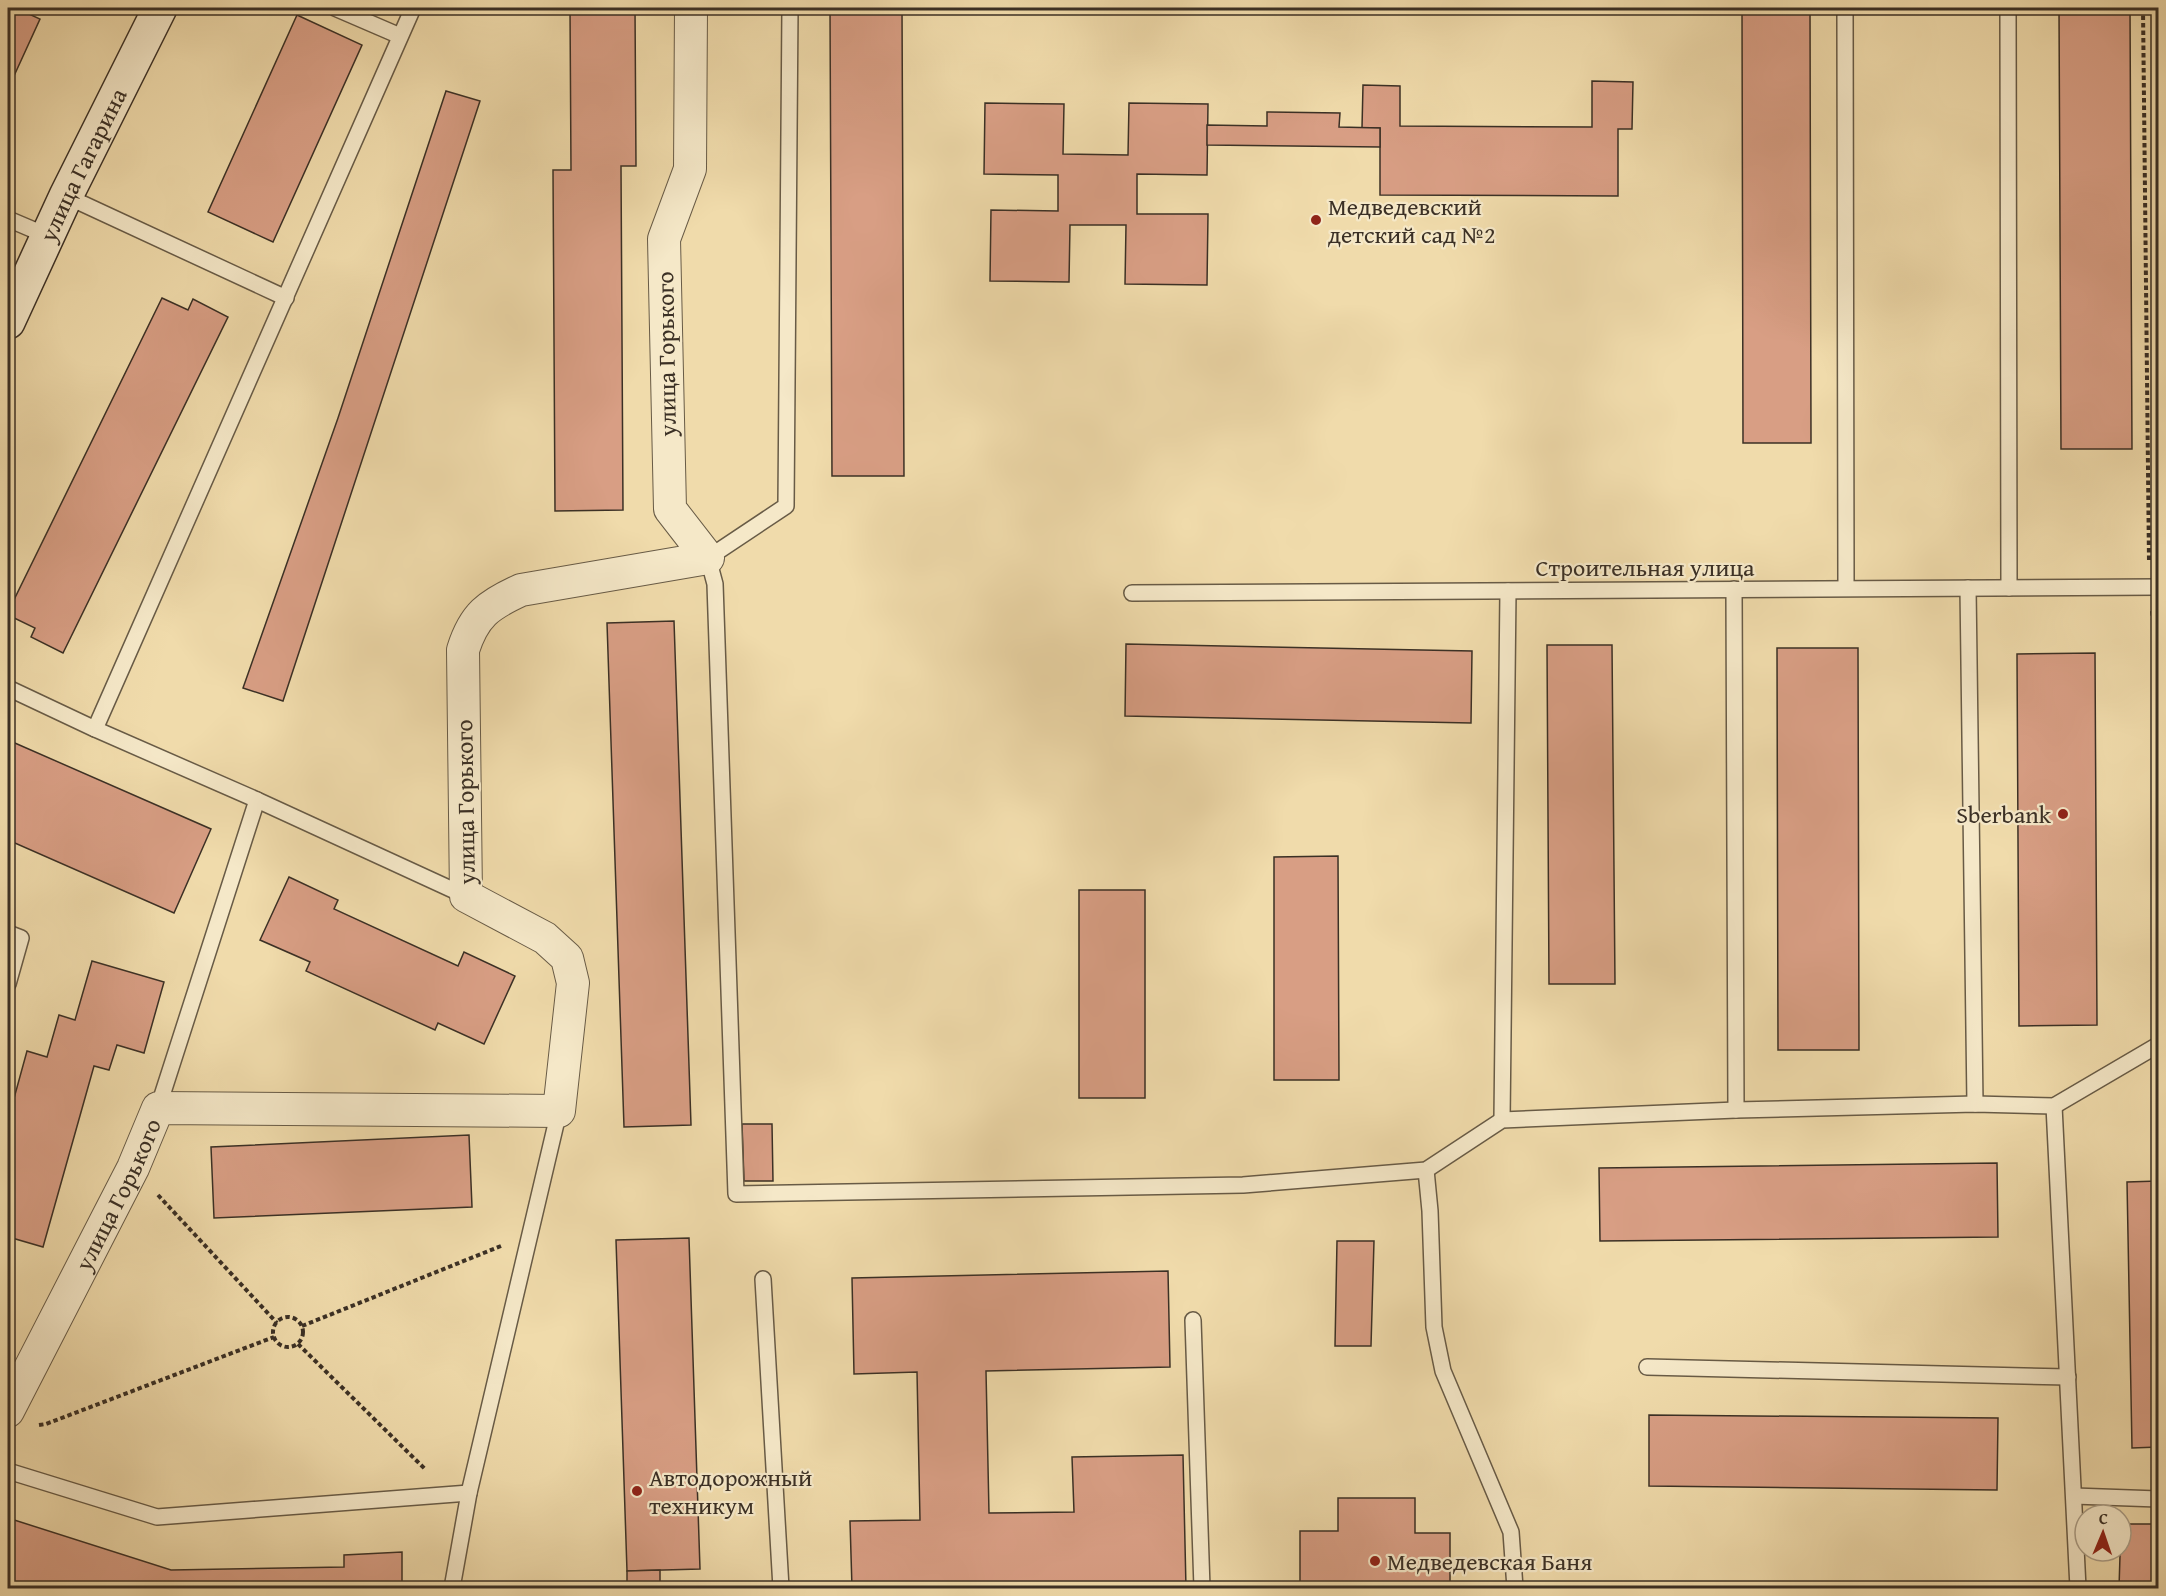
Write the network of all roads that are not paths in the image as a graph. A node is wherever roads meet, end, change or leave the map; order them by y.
1 (160, 8) edge
2 (335, 8) edge
3 (413, 8) edge
4 (691, 8) edge
5 (790, 8) edge
6 (1845, 8) edge
7 (2008, 8) edge
8 (400, 36) junction
9 (66, 196) junction
10 (8, 219) edge
11 (48, 236) junction
12 (286, 298) junction
13 (8, 322) edge
14 (708, 558) junction
15 (2154, 587) edge
16 (1846, 588) junction
17 (1968, 588) junction
18 (2009, 588) junction
19 (1734, 589) junction
20 (1508, 591) junction
21 (1132, 593) dead end
22 (8, 688) edge
23 (94, 729) junction
24 (257, 800) junction
25 (466, 896) junction
26 (8, 933) edge
27 (8, 984) edge
28 (2158, 1045) edge
29 (1975, 1104) junction
30 (2054, 1106) junction
31 (158, 1108) junction
32 (1736, 1110) junction
33 (559, 1111) junction
34 (1502, 1120) junction
35 (1426, 1170) junction
36 (764, 1279) dead end
37 (1193, 1320) dead end
38 (1647, 1367) dead end
39 (2068, 1377) junction
40 (20, 1418) edge
41 (8, 1471) edge
42 (469, 1493) junction
43 (2074, 1496) junction
44 (2158, 1499) edge
45 (452, 1588) edge
46 (781, 1588) edge
47 (1202, 1588) edge
48 (1515, 1588) edge
49 (2078, 1588) edge

1 - 9 street, улица Гагарина
2 - 8 lane
3 - 8 lane
4 - 14 street, улица Горького
5 - 14 lane
6 - 16 lane
7 - 18 lane
8 - 12 lane
9 - 11 street, улица Гагарина
9 - 12 lane
10 - 11 lane
11 - 13 street, улица Гагарина
12 - 23 lane
14 - 25 street, улица Горького
14 - 35 lane
15 - 18 lane, Строительная улица
16 - 17 lane, Строительная улица
16 - 19 lane, Строительная улица
17 - 18 lane, Строительная улица
17 - 29 lane
19 - 20 lane, Строительная улица
19 - 32 lane
20 - 21 lane, Строительная улица
20 - 34 lane
22 - 23 lane
23 - 24 lane
24 - 25 lane
24 - 31 lane
25 - 33 street, улица Горького
26 - 27 lane
28 - 30 lane
29 - 30 lane
29 - 32 lane
30 - 39 lane
31 - 33 street, улица Горького
31 - 40 street, улица Горького
32 - 34 lane
33 - 42 lane
34 - 35 lane
35 - 48 lane
36 - 46 lane
37 - 47 lane
38 - 39 lane
39 - 43 lane
41 - 42 lane
42 - 45 lane
43 - 44 lane
43 - 49 lane

